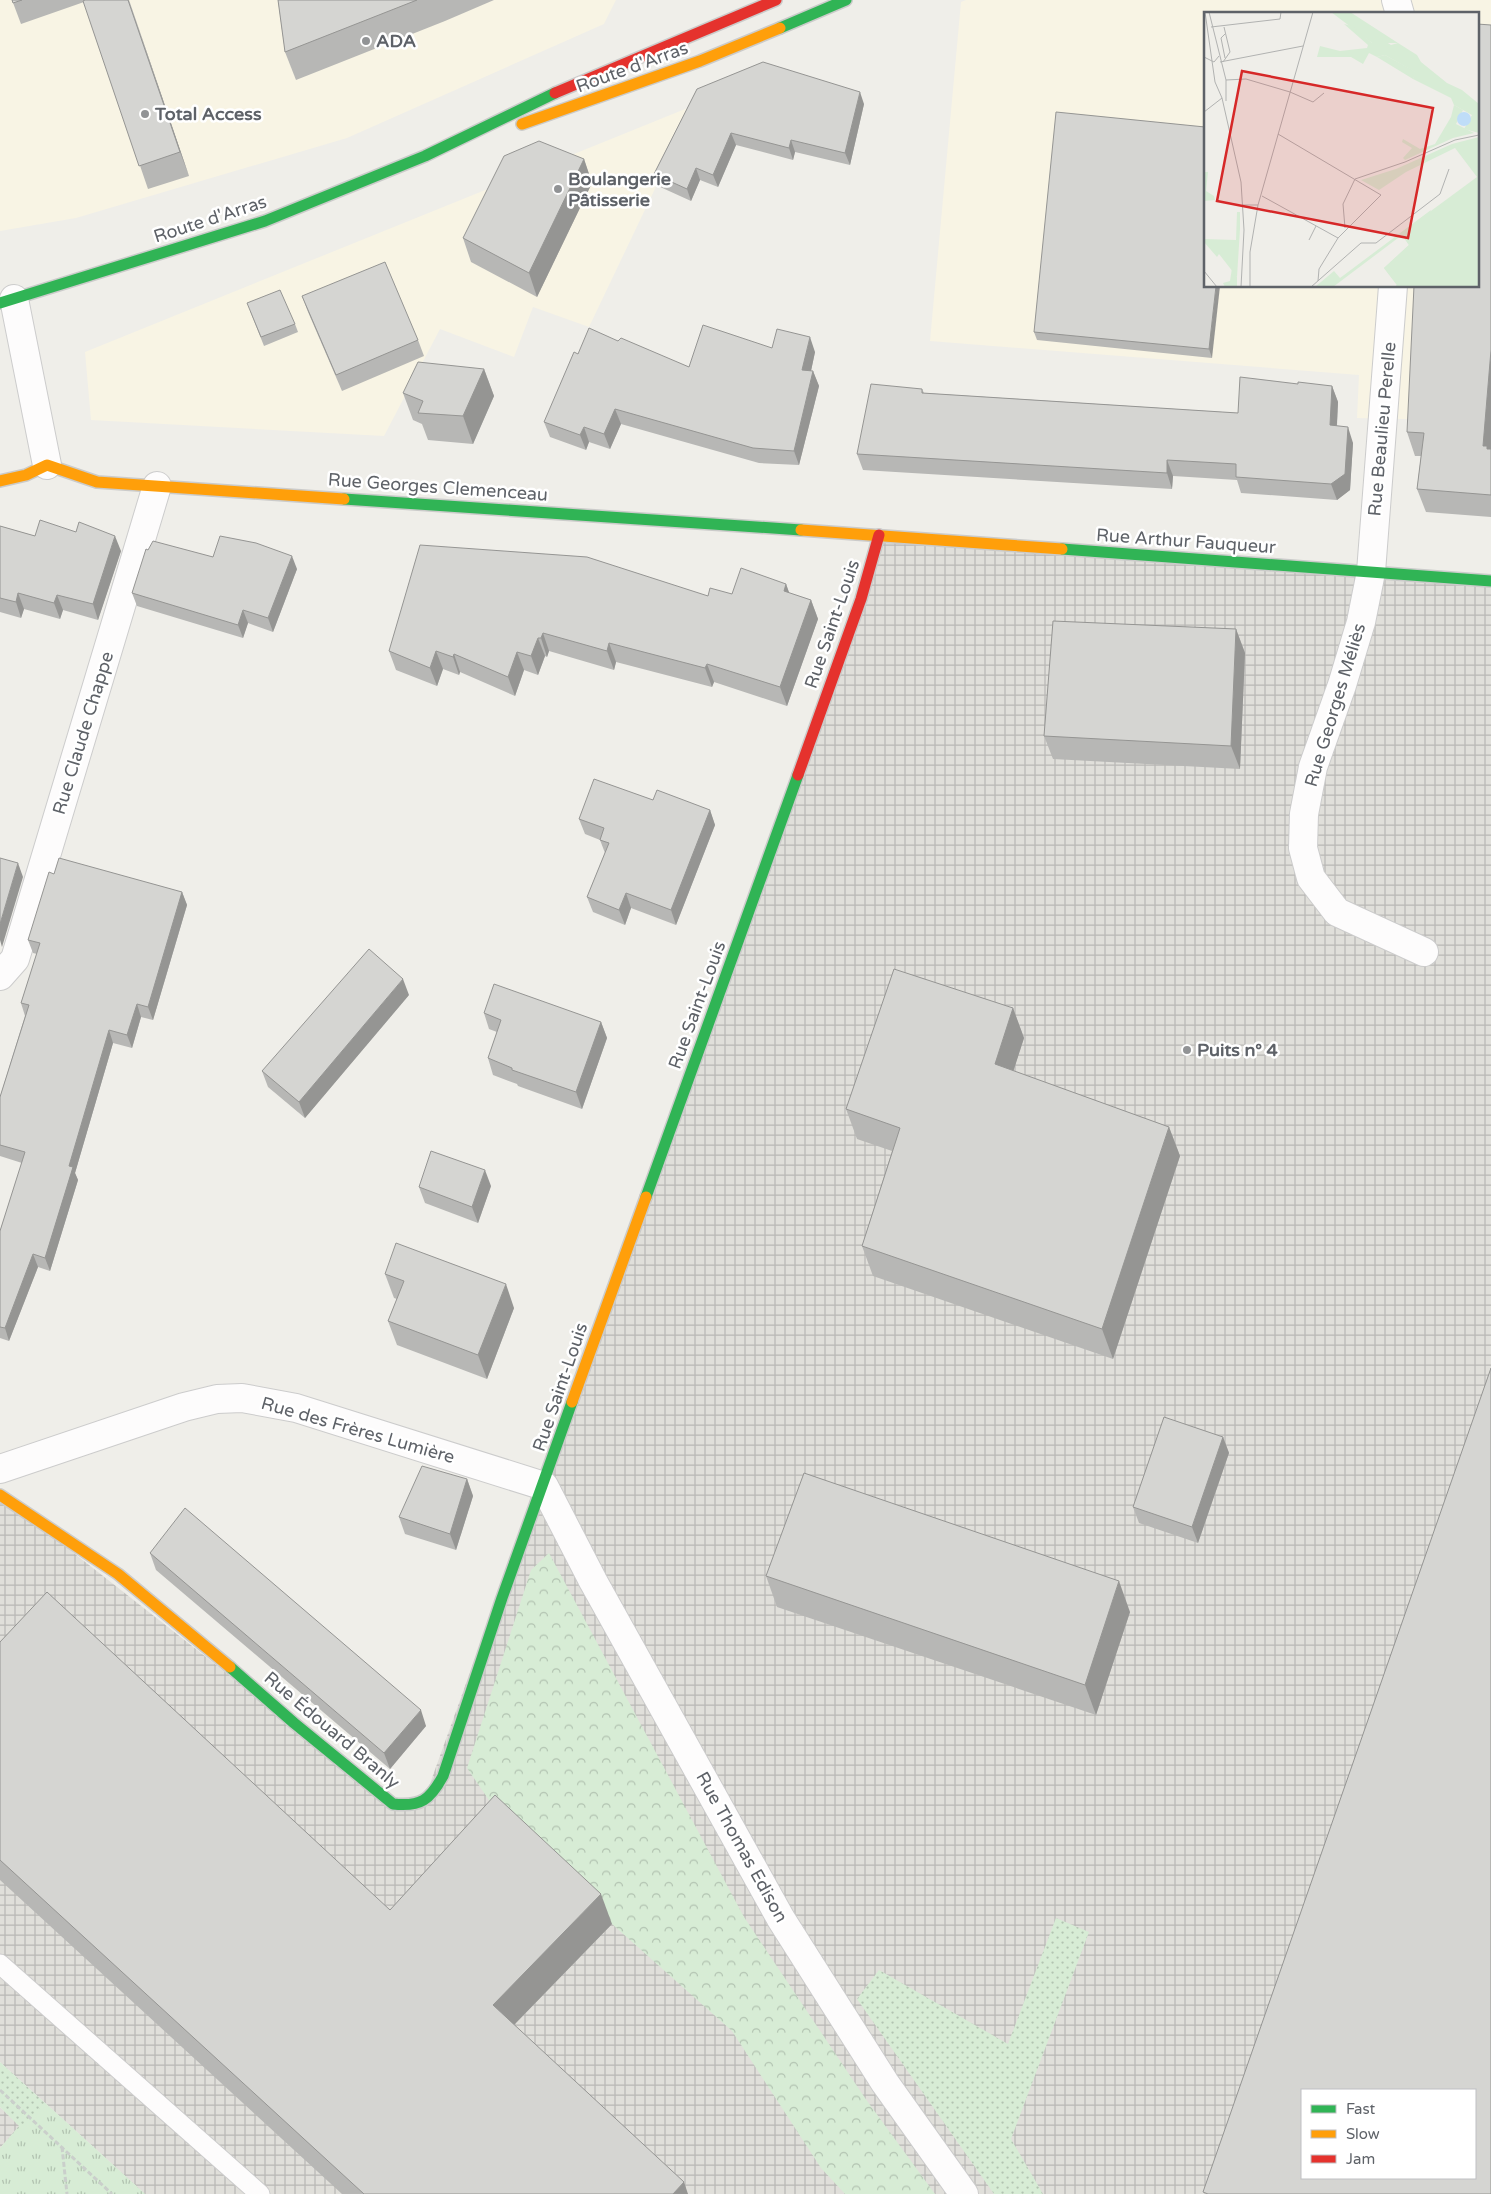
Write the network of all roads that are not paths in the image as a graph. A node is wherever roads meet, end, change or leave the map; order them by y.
1 (776, 0) edge
2 (846, 0) edge
3 (425, 156) junction
4 (1393, 288) edge
5 (7, 301) edge
6 (47, 465) junction
7 (0, 481) edge
8 (157, 486) junction
9 (879, 535) junction
10 (1371, 572) junction
11 (1491, 581) edge
12 (1424, 952) dead end
13 (0, 976) edge
14 (0, 1469) edge
15 (544, 1486) junction
16 (0, 1495) edge
17 (0, 1964) edge
18 (260, 2194) edge
19 (964, 2194) edge

1 - 3 street, Route d'Arras
2 - 3 street, Route d'Arras
3 - 5 street, Route d'Arras
4 - 10 street, Rue Beaulieu Perelle
5 - 6 street
6 - 7 street
6 - 8 street, Rue Georges Clemenceau
8 - 9 street, Rue Georges Clemenceau
8 - 13 street, Rue Claude Chappe
9 - 10 street, Rue Arthur Fauqueur
9 - 15 street, Rue Saint-Louis
10 - 11 street, Rue Arthur Fauqueur
10 - 12 street, Rue Georges Méliès
14 - 15 street, Rue des Frères Lumière
15 - 16 street, Rue Édouard Branly
15 - 19 street, Rue Thomas Edison
17 - 18 lane

